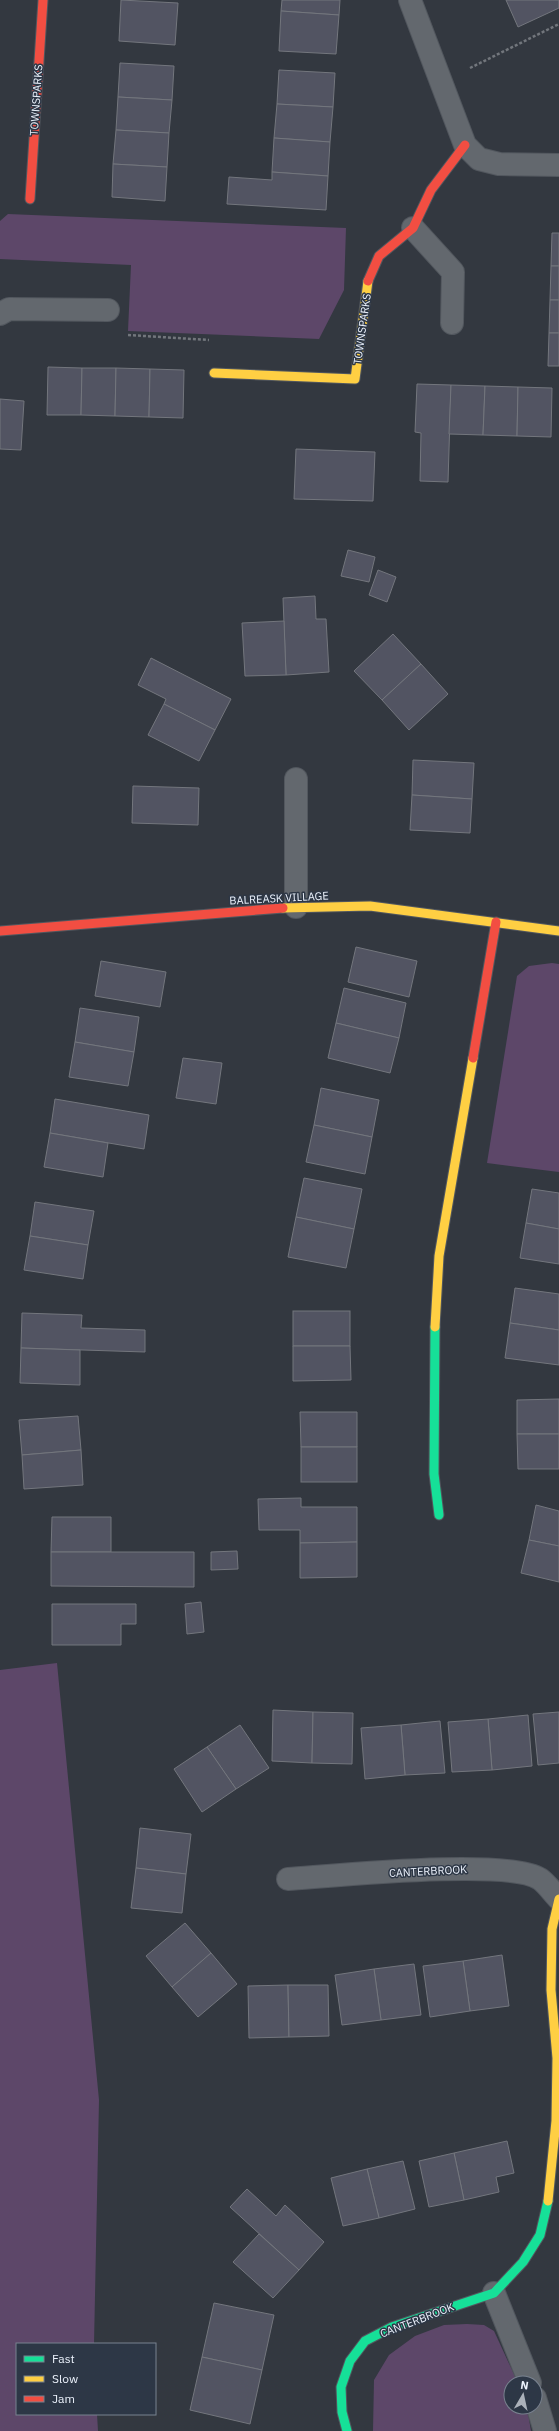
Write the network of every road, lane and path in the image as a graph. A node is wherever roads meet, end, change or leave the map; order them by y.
1 (43, 0) edge
2 (410, 0) edge
3 (559, 24) edge
4 (441, 82) junction
5 (465, 145) junction
6 (559, 165) edge
7 (30, 199) dead end
8 (413, 228) junction
9 (108, 310) joint
10 (0, 314) edge
11 (452, 323) dead end
12 (214, 373) joint
13 (296, 779) dead end
14 (296, 907) junction
15 (496, 922) junction
16 (0, 931) edge
17 (559, 931) edge
18 (439, 1515) dead end
19 (288, 1879) dead end
20 (559, 1899) edge
21 (494, 2293) junction
22 (527, 2375) edge
23 (541, 2415) edge
24 (347, 2431) edge
25 (546, 2431) edge

1 - 7 street, TOWNSPARKS
2 - 4 street
3 - 4 path
4 - 5 street
5 - 6 street
5 - 8 street, TOWNSPARKS
8 - 11 street
8 - 12 street, TOWNSPARKS
9 - 10 street
9 - 12 path
13 - 14 street
14 - 15 street, BALREASK VILLAGE
14 - 16 street, BALREASK VILLAGE
15 - 17 street, BALREASK VILLAGE
15 - 18 street
19 - 20 street, CANTERBROOK
20 - 21 street, CANTERBROOK
21 - 22 street
21 - 24 street, CANTERBROOK
23 - 25 street

